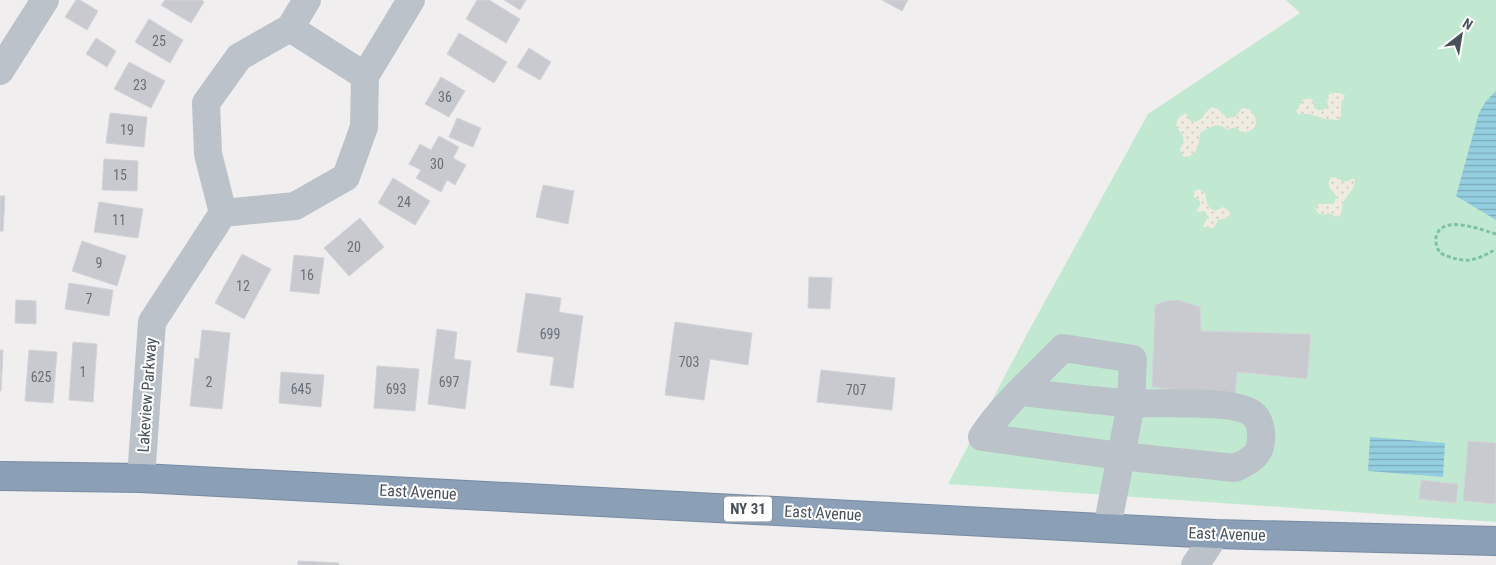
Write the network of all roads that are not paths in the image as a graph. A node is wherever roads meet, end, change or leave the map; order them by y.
1 (45, 0) edge
2 (307, 0) edge
3 (411, 0) edge
4 (290, 28) junction
5 (0, 71) edge
6 (365, 76) junction
7 (223, 213) junction
8 (1021, 392) junction
9 (1131, 404) junction
10 (1120, 456) junction
11 (0, 476) edge
12 (141, 478) junction
13 (1107, 528) junction
14 (1216, 534) junction
15 (1496, 541) edge
16 (1195, 565) edge

1 - 5 street
2 - 4 street
3 - 6 street
4 - 6 street
4 - 7 street
6 - 7 street
7 - 12 street, Lakeview Parkway
8 - 9 street
8 - 9 street
8 - 10 street
9 - 10 street
9 - 10 street
10 - 13 street
11 - 12 highway, East Avenue / NY 31
12 - 13 highway, East Avenue / NY 31
13 - 14 highway, East Avenue / NY 31
14 - 15 highway, East Avenue / NY 31
14 - 16 street

